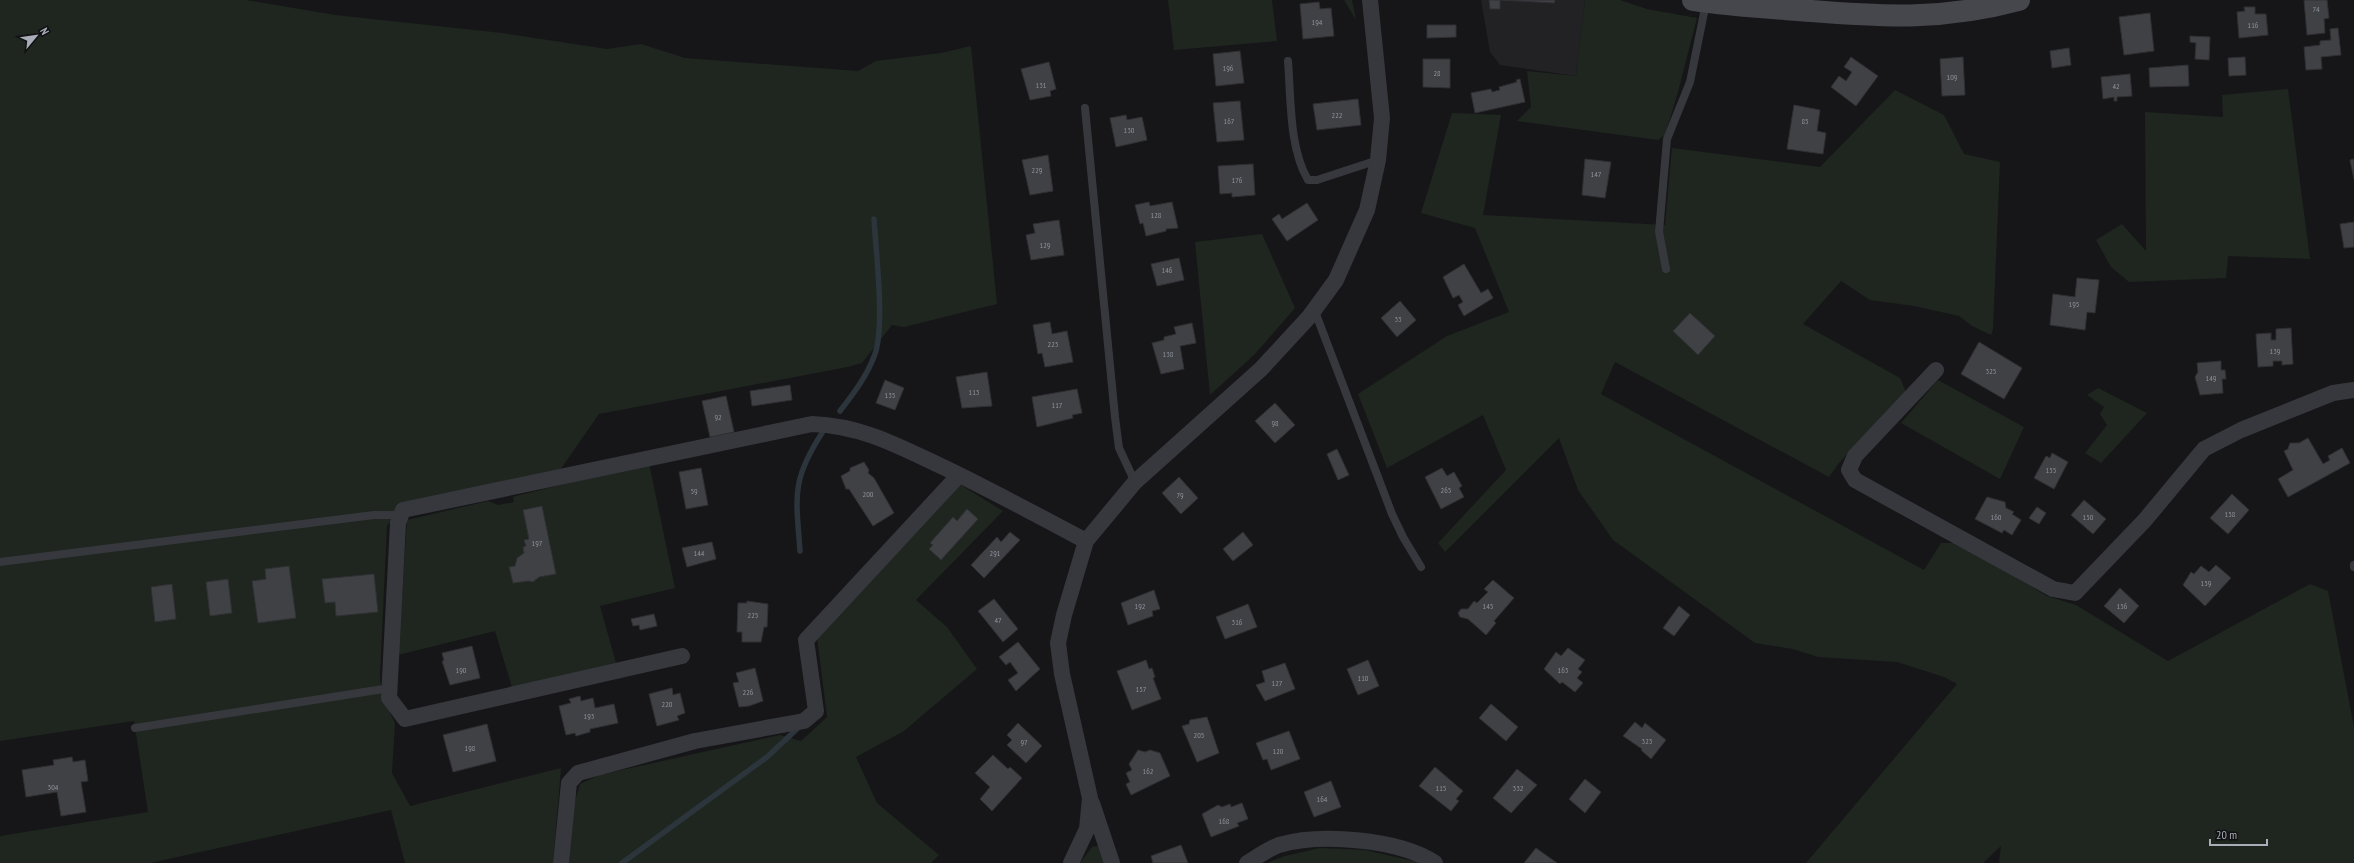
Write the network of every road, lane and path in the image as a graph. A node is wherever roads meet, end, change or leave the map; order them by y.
1 (1370, 0) edge
2 (2019, 0) edge
3 (1700, 1) edge
4 (1288, 61) dead end
5 (1085, 108) dead end
6 (1378, 160) junction
7 (1666, 269) dead end
8 (1314, 309) junction
9 (1936, 370) dead end
10 (2354, 390) edge
11 (960, 475) junction
12 (1135, 482) junction
13 (401, 515) junction
14 (1086, 541) junction
15 (0, 562) edge
16 (1421, 567) dead end
17 (682, 656) dead end
18 (390, 688) junction
19 (135, 728) dead end
20 (1090, 798) junction
21 (561, 863) edge
22 (1071, 863) edge
23 (1112, 863) edge
24 (1246, 863) edge
25 (1436, 863) edge

1 - 6 street
2 - 3 street
3 - 7 lane
4 - 6 lane
5 - 12 lane
6 - 8 street
8 - 12 street
8 - 16 lane
9 - 10 street
11 - 13 street
11 - 14 street
11 - 21 street
12 - 14 street
13 - 15 lane
13 - 18 street
14 - 20 street
17 - 18 street
18 - 19 lane
20 - 22 street
20 - 23 street
24 - 25 street

